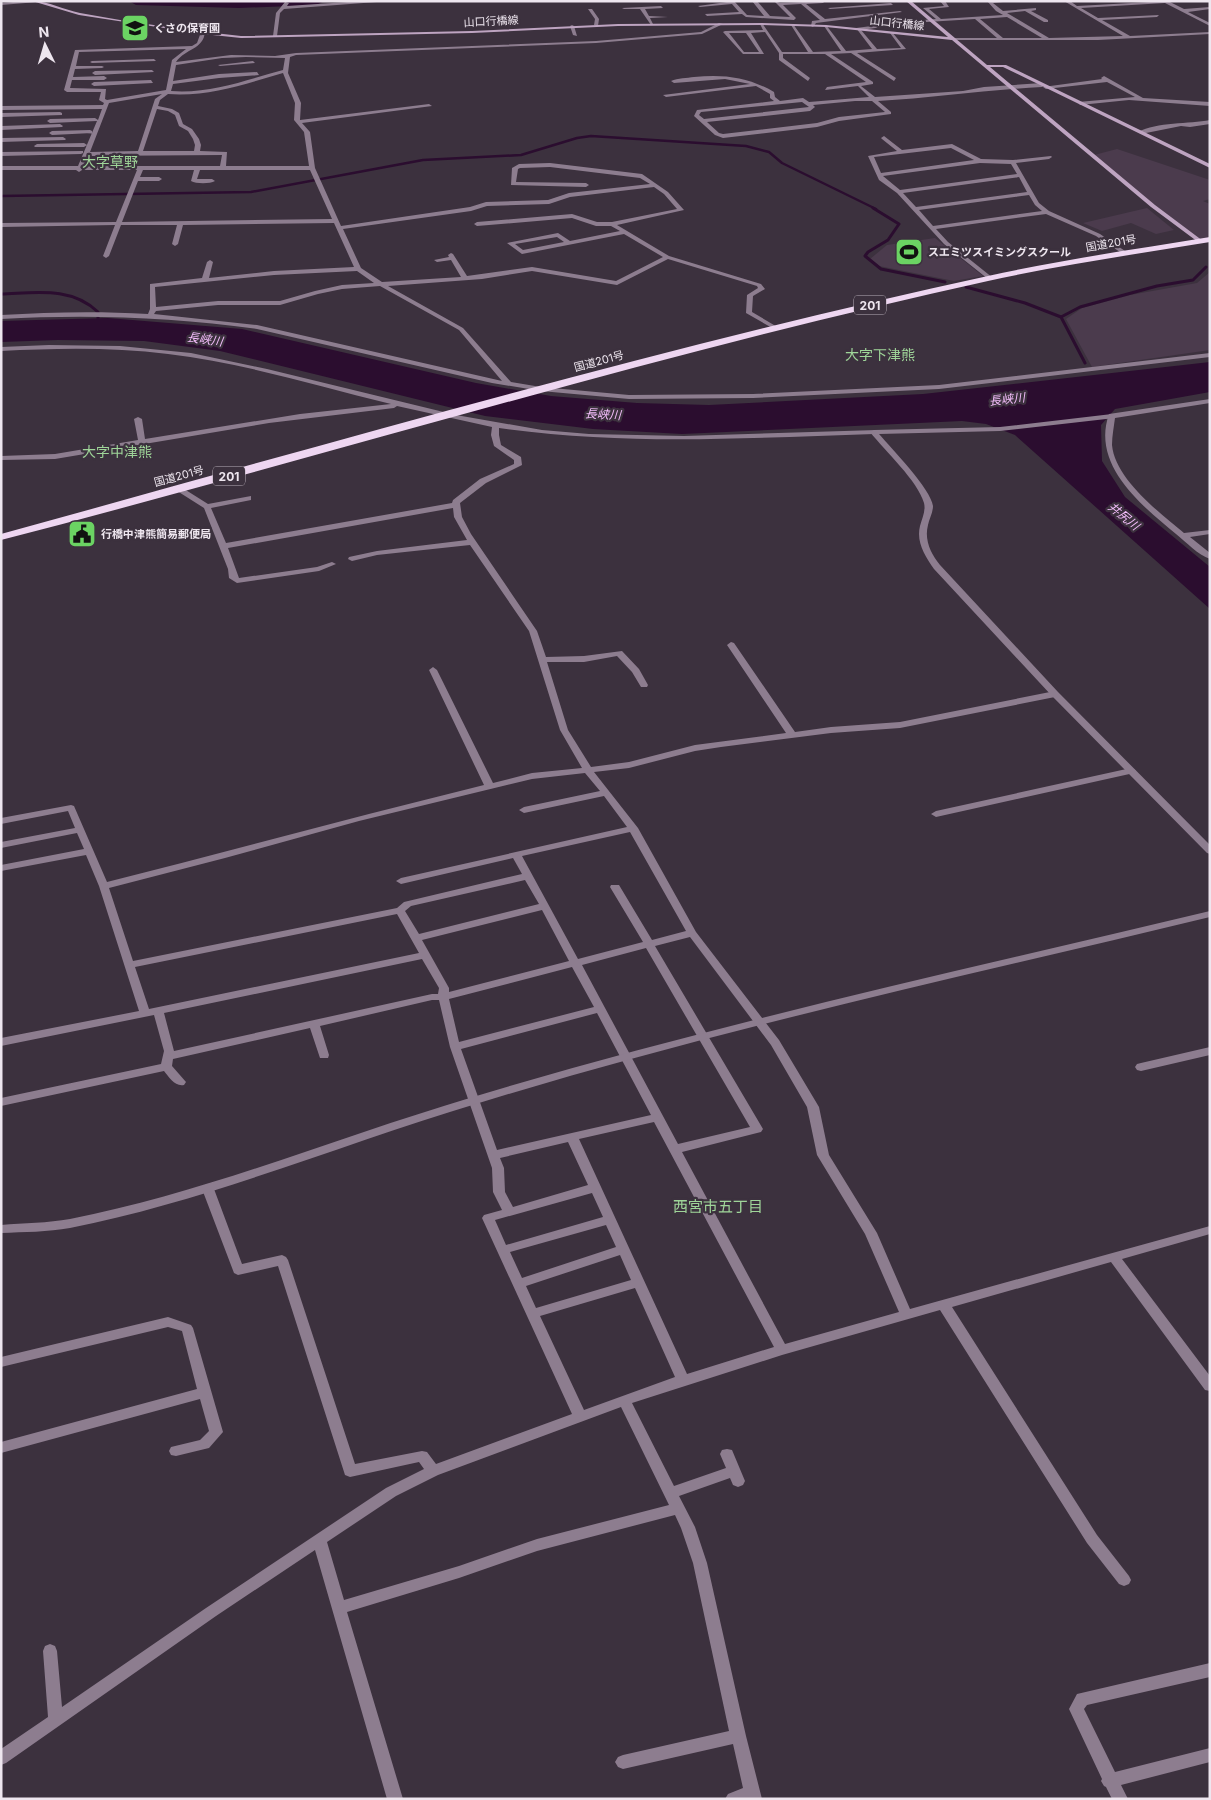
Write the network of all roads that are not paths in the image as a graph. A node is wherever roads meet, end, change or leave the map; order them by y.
1 (289, 1) edge
2 (388, 1) edge
3 (754, 1) edge
4 (856, 1) edge
5 (862, 1) edge
6 (908, 1) edge
7 (935, 1) edge
8 (942, 1) edge
9 (1010, 1) edge
10 (1066, 1) edge
11 (35, 2) edge
12 (732, 2) edge
13 (801, 2) edge
14 (823, 2) edge
15 (926, 2) edge
16 (1165, 2) edge
17 (778, 3) edge
18 (890, 3) edge
19 (1, 4) edge
20 (700, 6) dead end
21 (867, 6) junction
22 (660, 7) dead end
23 (281, 8) junction
24 (624, 8) dead end
25 (642, 8) junction
26 (738, 8) junction
27 (830, 8) junction
28 (1076, 8) junction
29 (1210, 8) edge
30 (1034, 9) dead end
31 (590, 10) dead end
32 (1026, 10) junction
33 (1182, 11) junction
34 (900, 12) junction
35 (1003, 12) junction
36 (742, 13) junction
37 (877, 14) junction
38 (1008, 16) junction
39 (1157, 16) dead end
40 (1210, 16) edge
41 (666, 17) dead end
42 (647, 18) junction
43 (770, 18) junction
44 (842, 18) junction
45 (976, 18) junction
46 (1031, 18) dead end
47 (1038, 18) junction
48 (1195, 18) junction
49 (1024, 19) dead end
50 (1097, 19) junction
51 (823, 20) junction
52 (930, 20) junction
53 (940, 20) junction
54 (1017, 20) junction
55 (1046, 21) dead end
56 (911, 22) junction
57 (651, 24) junction
58 (721, 24) junction
59 (762, 24) junction
60 (772, 24) junction
61 (596, 25) junction
62 (793, 25) junction
63 (1210, 25) edge
64 (572, 26) junction
65 (813, 26) junction
66 (826, 26) junction
67 (858, 29) junction
68 (767, 31) junction
69 (748, 32) junction
70 (892, 32) junction
71 (203, 33) junction
72 (1210, 33) edge
73 (575, 35) dead end
74 (276, 36) junction
75 (1129, 37) junction
76 (952, 39) junction
77 (1002, 39) junction
78 (1048, 39) junction
79 (196, 46) junction
80 (155, 48) junction
81 (116, 50) junction
82 (875, 50) junction
83 (844, 52) junction
84 (852, 52) junction
85 (782, 54) junction
86 (812, 54) junction
87 (826, 54) junction
88 (286, 65) junction
89 (209, 66) dead end
90 (268, 66) dead end
91 (988, 66) junction
92 (200, 67) dead end
93 (258, 68) junction
94 (172, 70) junction
95 (72, 71) junction
96 (152, 74) junction
97 (110, 75) junction
98 (1100, 76) dead end
99 (808, 79) dead end
100 (894, 79) dead end
101 (1108, 80) junction
102 (674, 81) dead end
103 (170, 83) junction
104 (757, 85) junction
105 (1044, 86) junction
106 (860, 87) dead end
107 (1012, 87) junction
108 (827, 89) dead end
109 (168, 91) junction
110 (795, 93) dead end
111 (666, 95) dead end
112 (1142, 98) junction
113 (874, 99) junction
114 (806, 102) junction
115 (780, 103) junction
116 (1080, 103) junction
117 (1210, 104) edge
118 (429, 106) dead end
119 (59, 107) junction
120 (156, 107) junction
121 (1, 108) edge
122 (16, 108) junction
123 (103, 108) junction
124 (798, 110) junction
125 (55, 114) junction
126 (1, 115) edge
127 (13, 115) junction
128 (804, 115) dead end
129 (810, 120) dead end
130 (10, 121) junction
131 (702, 121) junction
132 (1, 122) edge
133 (298, 122) junction
134 (1209, 123) edge
135 (50, 124) junction
136 (817, 125) junction
137 (92, 126) junction
138 (1140, 132) junction
139 (2, 133) edge
140 (46, 133) junction
141 (87, 138) junction
142 (884, 138) dead end
143 (43, 139) junction
144 (84, 145) junction
145 (39, 146) junction
146 (1, 147) edge
147 (901, 152) junction
148 (84, 153) junction
149 (140, 153) junction
150 (196, 153) junction
151 (1, 154) edge
152 (35, 154) junction
153 (1048, 157) dead end
154 (32, 160) junction
155 (1, 161) edge
156 (980, 161) junction
157 (1013, 162) junction
158 (78, 164) junction
159 (1210, 166) edge
160 (1, 168) edge
161 (28, 168) junction
162 (223, 168) junction
163 (312, 168) junction
164 (140, 169) junction
165 (197, 169) junction
166 (582, 169) junction
167 (879, 175) junction
168 (1020, 175) junction
169 (135, 179) junction
170 (159, 179) dead end
171 (212, 181) dead end
172 (586, 185) junction
173 (655, 185) junction
174 (590, 192) junction
175 (899, 192) junction
176 (1031, 193) junction
177 (915, 209) junction
178 (1047, 212) junction
179 (335, 221) junction
180 (180, 223) junction
181 (117, 224) junction
182 (477, 224) dead end
183 (612, 224) junction
184 (1, 225) edge
185 (339, 228) junction
186 (932, 228) junction
187 (625, 232) junction
188 (1205, 240) edge
189 (569, 243) junction
190 (175, 244) dead end
191 (1210, 248) edge
192 (1125, 253) junction
193 (106, 256) dead end
194 (667, 257) junction
195 (437, 260) dead end
196 (210, 262) dead end
197 (358, 269) junction
198 (465, 278) junction
199 (990, 278) junction
200 (205, 279) junction
201 (382, 285) junction
202 (153, 309) junction
203 (150, 316) junction
204 (1, 317) edge
205 (776, 328) junction
206 (1, 349) edge
207 (1210, 354) edge
208 (508, 383) junction
209 (538, 390) junction
210 (1210, 401) edge
211 (404, 405) junction
212 (452, 415) junction
213 (1112, 416) junction
214 (138, 419) dead end
215 (496, 425) junction
216 (874, 432) junction
217 (142, 441) junction
218 (1, 458) edge
219 (178, 489) junction
220 (248, 498) dead end
221 (456, 505) junction
222 (207, 507) junction
223 (1210, 532) edge
224 (1185, 536) junction
225 (1, 538) edge
226 (472, 542) junction
227 (223, 546) junction
228 (1210, 557) edge
229 (352, 559) dead end
230 (332, 564) dead end
231 (731, 645) dead end
232 (541, 660) junction
233 (434, 670) dead end
234 (644, 685) dead end
235 (1055, 694) junction
236 (793, 736) junction
237 (588, 770) junction
238 (1131, 771) junction
239 (489, 785) junction
240 (606, 793) junction
241 (524, 810) dead end
242 (936, 814) dead end
243 (1, 821) edge
244 (633, 828) junction
245 (80, 830) junction
246 (1, 845) edge
247 (89, 851) junction
248 (1210, 851) edge
249 (516, 855) junction
250 (1, 868) edge
251 (528, 876) junction
252 (401, 880) dead end
253 (104, 886) junction
254 (615, 887) dead end
255 (545, 906) junction
256 (400, 910) junction
257 (1210, 914) edge
258 (692, 933) junction
259 (415, 938) junction
260 (649, 944) junction
261 (424, 955) junction
262 (575, 963) junction
263 (130, 965) junction
264 (444, 997) junction
265 (600, 1009) junction
266 (158, 1011) junction
267 (145, 1014) junction
268 (759, 1022) junction
269 (314, 1023) junction
270 (704, 1036) junction
271 (1, 1042) edge
272 (455, 1047) junction
273 (1210, 1051) edge
274 (324, 1055) dead end
275 (626, 1057) junction
276 (168, 1061) junction
277 (1141, 1067) dead end
278 (180, 1082) dead end
279 (474, 1100) junction
280 (1, 1102) edge
281 (658, 1117) junction
282 (572, 1137) junction
283 (676, 1149) junction
284 (494, 1155) junction
285 (594, 1188) junction
286 (208, 1189) junction
287 (509, 1211) junction
288 (608, 1220) junction
289 (1, 1229) edge
290 (1210, 1230) edge
291 (623, 1249) junction
292 (503, 1250) junction
293 (1114, 1257) junction
294 (639, 1282) junction
295 (519, 1284) junction
296 (943, 1304) junction
297 (532, 1314) junction
298 (906, 1315) junction
299 (782, 1350) junction
300 (1, 1362) edge
301 (683, 1380) junction
302 (1210, 1386) edge
303 (205, 1392) junction
304 (624, 1400) junction
305 (580, 1416) junction
306 (1, 1448) edge
307 (176, 1451) dead end
308 (727, 1454) dead end
309 (434, 1471) junction
310 (671, 1494) junction
311 (679, 1508) junction
312 (319, 1540) junction
313 (1124, 1580) dead end
314 (338, 1608) junction
315 (50, 1651) dead end
316 (1210, 1670) edge
317 (56, 1720) junction
318 (738, 1736) junction
319 (1210, 1755) edge
320 (1, 1758) edge
321 (623, 1762) dead end
322 (1110, 1781) junction
323 (753, 1795) edge
324 (395, 1799) edge
325 (733, 1799) edge
326 (1120, 1799) edge

1 - 23 street
2 - 23 street
3 - 43 street
4 - 14 street
5 - 21 street
6 - 52 main road, 山口行橋線
7 - 15 street
8 - 53 street
9 - 35 street
10 - 28 street
11 - 19 street
11 - 71 main road, 山口行橋線
12 - 20 street
12 - 26 street
13 - 14 street
13 - 17 street
13 - 51 street
14 - 27 street
16 - 28 street
16 - 33 street
17 - 43 street
18 - 21 street
18 - 34 street
21 - 27 street
21 - 37 street
22 - 25 street
23 - 74 street
24 - 25 street
25 - 42 street
26 - 36 street
26 - 36 street
27 - 44 street
28 - 50 street
29 - 33 street
30 - 32 street
31 - 61 street
32 - 35 street
32 - 47 street
33 - 48 street
34 - 37 street
34 - 56 street
35 - 38 street
36 - 43 street
37 - 44 street
38 - 45 street
38 - 54 street
39 - 50 street
40 - 48 street
41 - 42 street
42 - 57 street
43 - 60 street
44 - 51 street
45 - 53 street
45 - 77 street
46 - 47 street
47 - 55 street
48 - 63 street
49 - 54 street
50 - 75 street
51 - 65 street
52 - 53 street
52 - 56 street
52 - 76 main road, 山口行橋線
54 - 78 street
56 - 67 street
57 - 58 main road, 山口行橋線
57 - 61 main road, 山口行橋線
58 - 59 main road, 山口行橋線
58 - 88 street
59 - 60 main road, 山口行橋線
59 - 68 street
60 - 62 main road, 山口行橋線
61 - 64 main road, 山口行橋線
62 - 65 main road, 山口行橋線
62 - 86 street
64 - 73 street
64 - 74 main road, 山口行橋線
65 - 66 main road, 山口行橋線
66 - 67 main road, 山口行橋線
66 - 83 street
67 - 70 main road, 山口行橋線
67 - 82 street
68 - 69 street
68 - 85 street
69 - 69 street
70 - 76 main road, 山口行橋線
70 - 82 street
71 - 74 main road, 山口行橋線
71 - 79 street
72 - 75 street
75 - 78 street
76 - 77 street
76 - 91 main road, 山口行橋線
77 - 78 street
79 - 80 street
79 - 94 street
80 - 81 street
80 - 96 street
81 - 95 street
81 - 97 street
82 - 84 street
83 - 84 street
83 - 87 street
84 - 100 street
85 - 86 street
85 - 99 street
86 - 87 street
87 - 108 street
88 - 90 street
88 - 93 street
88 - 93 street
88 - 133 street
89 - 93 street
91 - 105 main road, 山口行橋線
91 - 107 main road, 山口行橋線
92 - 94 street
93 - 94 street
93 - 94 street
93 - 103 street
93 - 109 street
94 - 103 street
95 - 97 street
95 - 97 street
95 - 97 street
96 - 97 street
96 - 97 street
96 - 97 street
96 - 97 street
96 - 109 street
96 - 123 street
97 - 123 street
98 - 101 street
101 - 105 street
101 - 112 street
102 - 104 street
103 - 109 street
104 - 111 street
104 - 115 street
105 - 107 street
105 - 116 main road, 山口行橋線
106 - 113 street
107 - 113 street
107 - 188 main road, 山口行橋線
109 - 120 street
110 - 114 street
112 - 116 street
112 - 117 street
113 - 114 street
113 - 136 street
114 - 115 street
114 - 124 street
115 - 131 street
116 - 138 main road, 山口行橋線
118 - 133 street
119 - 122 street
119 - 123 street
119 - 125 street
120 - 149 street
120 - 150 street
121 - 122 street
122 - 127 street
123 - 125 street
123 - 137 street
123 - 148 street
124 - 128 street
124 - 131 street
125 - 127 street
125 - 135 street
126 - 127 street
127 - 130 street
129 - 136 street
130 - 132 street
130 - 135 street
130 - 139 street
131 - 136 street
133 - 163 street
134 - 138 street
135 - 137 street
135 - 139 street
135 - 140 street
137 - 140 street
137 - 141 street
138 - 159 main road, 山口行橋線
139 - 140 street
139 - 143 street
140 - 143 street
141 - 143 street
141 - 144 street
142 - 147 street
143 - 145 street
144 - 145 street
144 - 148 street
145 - 146 street
145 - 152 street
147 - 156 street
147 - 167 street
148 - 149 street
148 - 152 street
148 - 158 street
148 - 158 street
149 - 150 street
150 - 162 street
151 - 152 street
152 - 154 street
153 - 157 street
154 - 155 street
154 - 158 street
154 - 161 street
156 - 157 street
156 - 167 street
157 - 168 street
158 - 161 street
158 - 164 street
160 - 161 street
162 - 163 street
162 - 165 street
163 - 179 street
164 - 165 street
164 - 169 street
165 - 171 street
166 - 172 street
166 - 172 street
166 - 173 street
167 - 175 street
168 - 175 street
168 - 176 street
169 - 170 street
169 - 181 street
172 - 174 street
173 - 174 street
173 - 183 street
174 - 185 street
175 - 177 street
176 - 177 street
176 - 178 street
177 - 186 street
178 - 186 street
178 - 192 street
179 - 180 street
179 - 185 street
180 - 181 street
180 - 190 street
181 - 184 street
181 - 193 street
182 - 183 street
183 - 187 street
185 - 197 street
186 - 199 street
187 - 189 street
187 - 194 street
188 - 191 highway
188 - 192 highway, 国道201号 / 201
189 - 189 street
192 - 199 highway, 国道201号 / 201
194 - 198 street
194 - 205 street
195 - 198 street
196 - 200 street
197 - 200 street
197 - 201 street
198 - 201 street
199 - 205 highway, 国道201号 / 201
200 - 202 street
201 - 202 street
201 - 208 street
202 - 203 street
203 - 204 street
203 - 208 street
205 - 209 highway, 国道201号 / 201
206 - 211 street
207 - 209 street
208 - 209 street
209 - 212 highway, 国道201号 / 201
210 - 213 street
211 - 212 street
211 - 217 street
212 - 215 street
212 - 219 highway, 国道201号 / 201
213 - 216 street
213 - 224 street
214 - 217 street
215 - 216 street
215 - 221 street
216 - 235 street
217 - 218 street
219 - 222 street
219 - 225 highway, 国道201号 / 201
220 - 222 street
221 - 226 street
221 - 227 street
222 - 227 street
223 - 224 street
224 - 228 street
226 - 229 street
226 - 232 street
227 - 230 street
231 - 236 street
232 - 234 street
232 - 237 street
233 - 239 street
235 - 236 street
235 - 238 street
236 - 237 street
237 - 239 street
237 - 240 street
238 - 242 street
238 - 248 street
239 - 253 street
240 - 241 street
240 - 244 street
243 - 245 street
244 - 249 street
244 - 258 street
245 - 246 street
245 - 247 street
247 - 250 street
247 - 253 street
249 - 251 street
249 - 252 street
251 - 255 street
251 - 256 street
253 - 263 street
254 - 260 street
255 - 259 street
255 - 262 street
256 - 259 street
256 - 263 street
257 - 268 street
258 - 260 street
258 - 268 street
259 - 261 street
260 - 262 street
260 - 270 street
261 - 264 street
261 - 266 street
262 - 264 street
262 - 265 street
263 - 267 street
264 - 269 street
264 - 272 street
265 - 272 street
265 - 275 street
266 - 267 street
266 - 276 street
267 - 271 street
268 - 270 street
268 - 298 street
269 - 274 street
269 - 276 street
270 - 275 street
270 - 283 street
272 - 279 street
273 - 277 street
275 - 279 street
275 - 281 street
276 - 278 street
276 - 280 street
279 - 284 street
279 - 286 street
281 - 282 street
281 - 283 street
282 - 284 street
282 - 285 street
283 - 299 street
284 - 287 street
285 - 287 street
285 - 288 street
286 - 289 street
286 - 309 street
287 - 292 street
288 - 291 street
288 - 292 street
290 - 293 street
291 - 294 street
291 - 295 street
292 - 295 street
293 - 296 street
293 - 302 street
294 - 297 street
294 - 301 street
295 - 297 street
296 - 298 street
296 - 313 street
297 - 305 street
298 - 299 street
299 - 301 street
300 - 303 street
301 - 304 street
303 - 306 street
303 - 307 street
304 - 305 street
304 - 310 street
305 - 309 street
308 - 310 street
309 - 312 street
310 - 311 street
311 - 314 street
311 - 318 street
312 - 314 street
312 - 317 street
314 - 324 street
315 - 317 street
316 - 322 street
317 - 320 street
318 - 321 street
318 - 323 street
319 - 322 street
322 - 326 street
323 - 325 street

